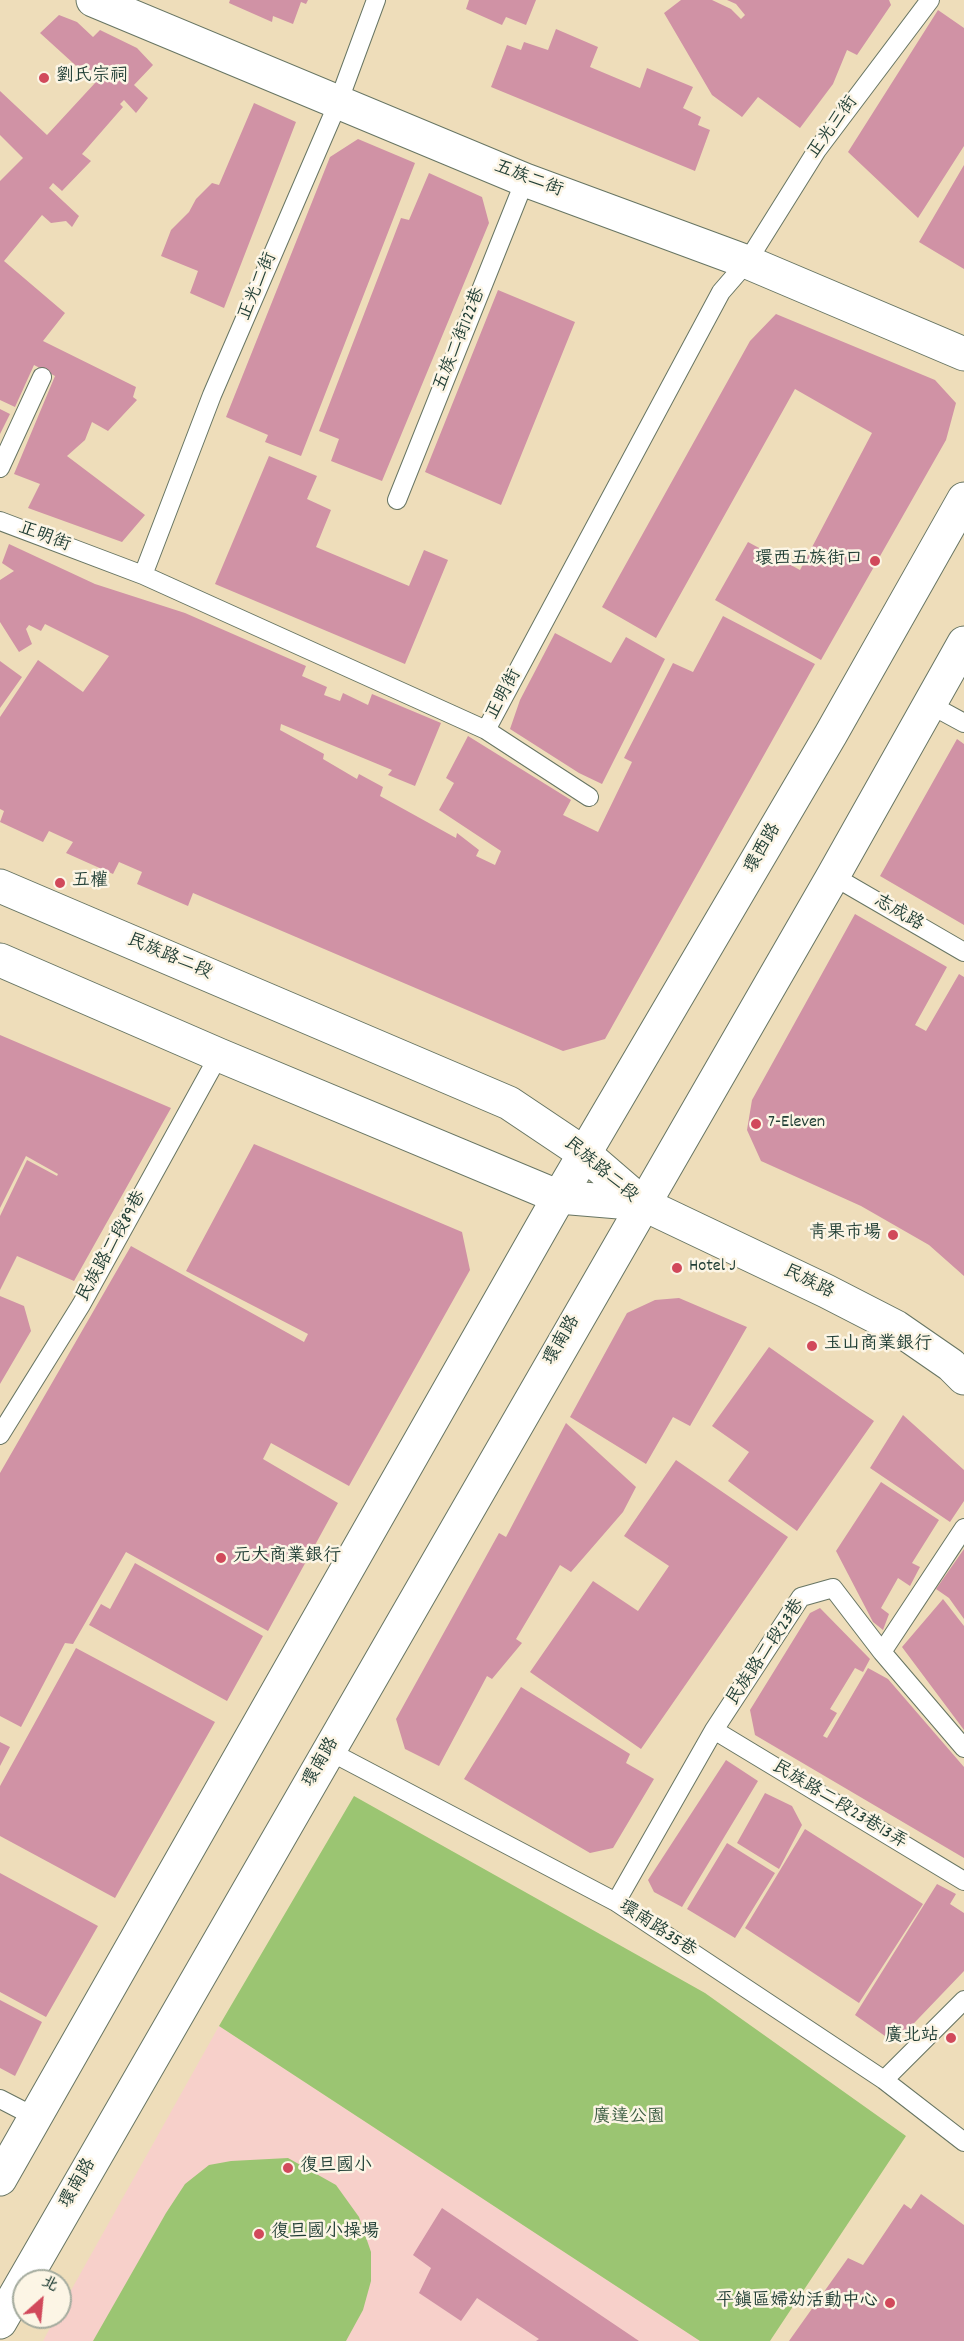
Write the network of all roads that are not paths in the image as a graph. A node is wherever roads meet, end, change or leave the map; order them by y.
1 (93, 0) edge
2 (376, 0) edge
3 (930, 0) edge
4 (338, 103) junction
5 (525, 180) junction
6 (747, 262) junction
7 (964, 354) edge
8 (42, 377) dead end
9 (0, 468) edge
10 (964, 499) edge
11 (397, 500) dead end
12 (0, 521) edge
13 (143, 575) junction
14 (964, 643) edge
15 (929, 704) junction
16 (964, 723) edge
17 (486, 730) junction
18 (589, 797) dead end
19 (833, 876) junction
20 (0, 886) edge
21 (964, 952) edge
22 (0, 960) edge
23 (219, 1055) junction
24 (585, 1154) junction
25 (559, 1197) junction
26 (642, 1204) junction
27 (964, 1378) edge
28 (0, 1435) edge
29 (964, 1528) edge
30 (882, 1652) junction
31 (714, 1730) junction
32 (964, 1748) edge
33 (328, 1751) junction
34 (964, 1881) edge
35 (616, 1902) junction
36 (964, 2000) edge
37 (884, 2080) junction
38 (0, 2099) edge
39 (35, 2117) junction
40 (964, 2142) edge
41 (0, 2179) edge
42 (0, 2322) edge

1 - 4 main road, 五族二街
2 - 4 lane, 正光二街
3 - 6 lane, 正光三街
4 - 5 main road, 五族二街
4 - 13 lane, 正光二街
5 - 6 main road, 五族二街
5 - 11 lane, 五族二街122巷
6 - 7 main road, 五族二街
6 - 17 lane, 正明街
8 - 9 lane
10 - 24 main road, 環西路
12 - 13 lane, 正明街
13 - 17 lane, 正明街
14 - 15 main road
15 - 16 lane
15 - 19 main road
17 - 18 lane
19 - 21 lane, 志成路
19 - 26 main road
20 - 24 main road, 民族路二段
22 - 23 main road, 民族路二段
23 - 25 main road, 民族路二段
23 - 28 lane, 民族路二段89巷
24 - 25 main road, 環西路
24 - 26 main road, 民族路二段
25 - 26 main road, 民族路二段
25 - 39 main road
26 - 27 main road, 民族路
26 - 33 main road, 環南路
29 - 30 lane
30 - 31 lane, 民族路二段23巷
30 - 32 lane
31 - 34 lane, 民族路二段23巷13弄
31 - 35 lane, 民族路二段23巷
33 - 35 lane, 環南路35巷
33 - 42 main road, 環南路
35 - 37 lane, 環南路35巷
36 - 37 lane
37 - 40 lane, 環南路35巷
38 - 39 lane
39 - 41 main road

